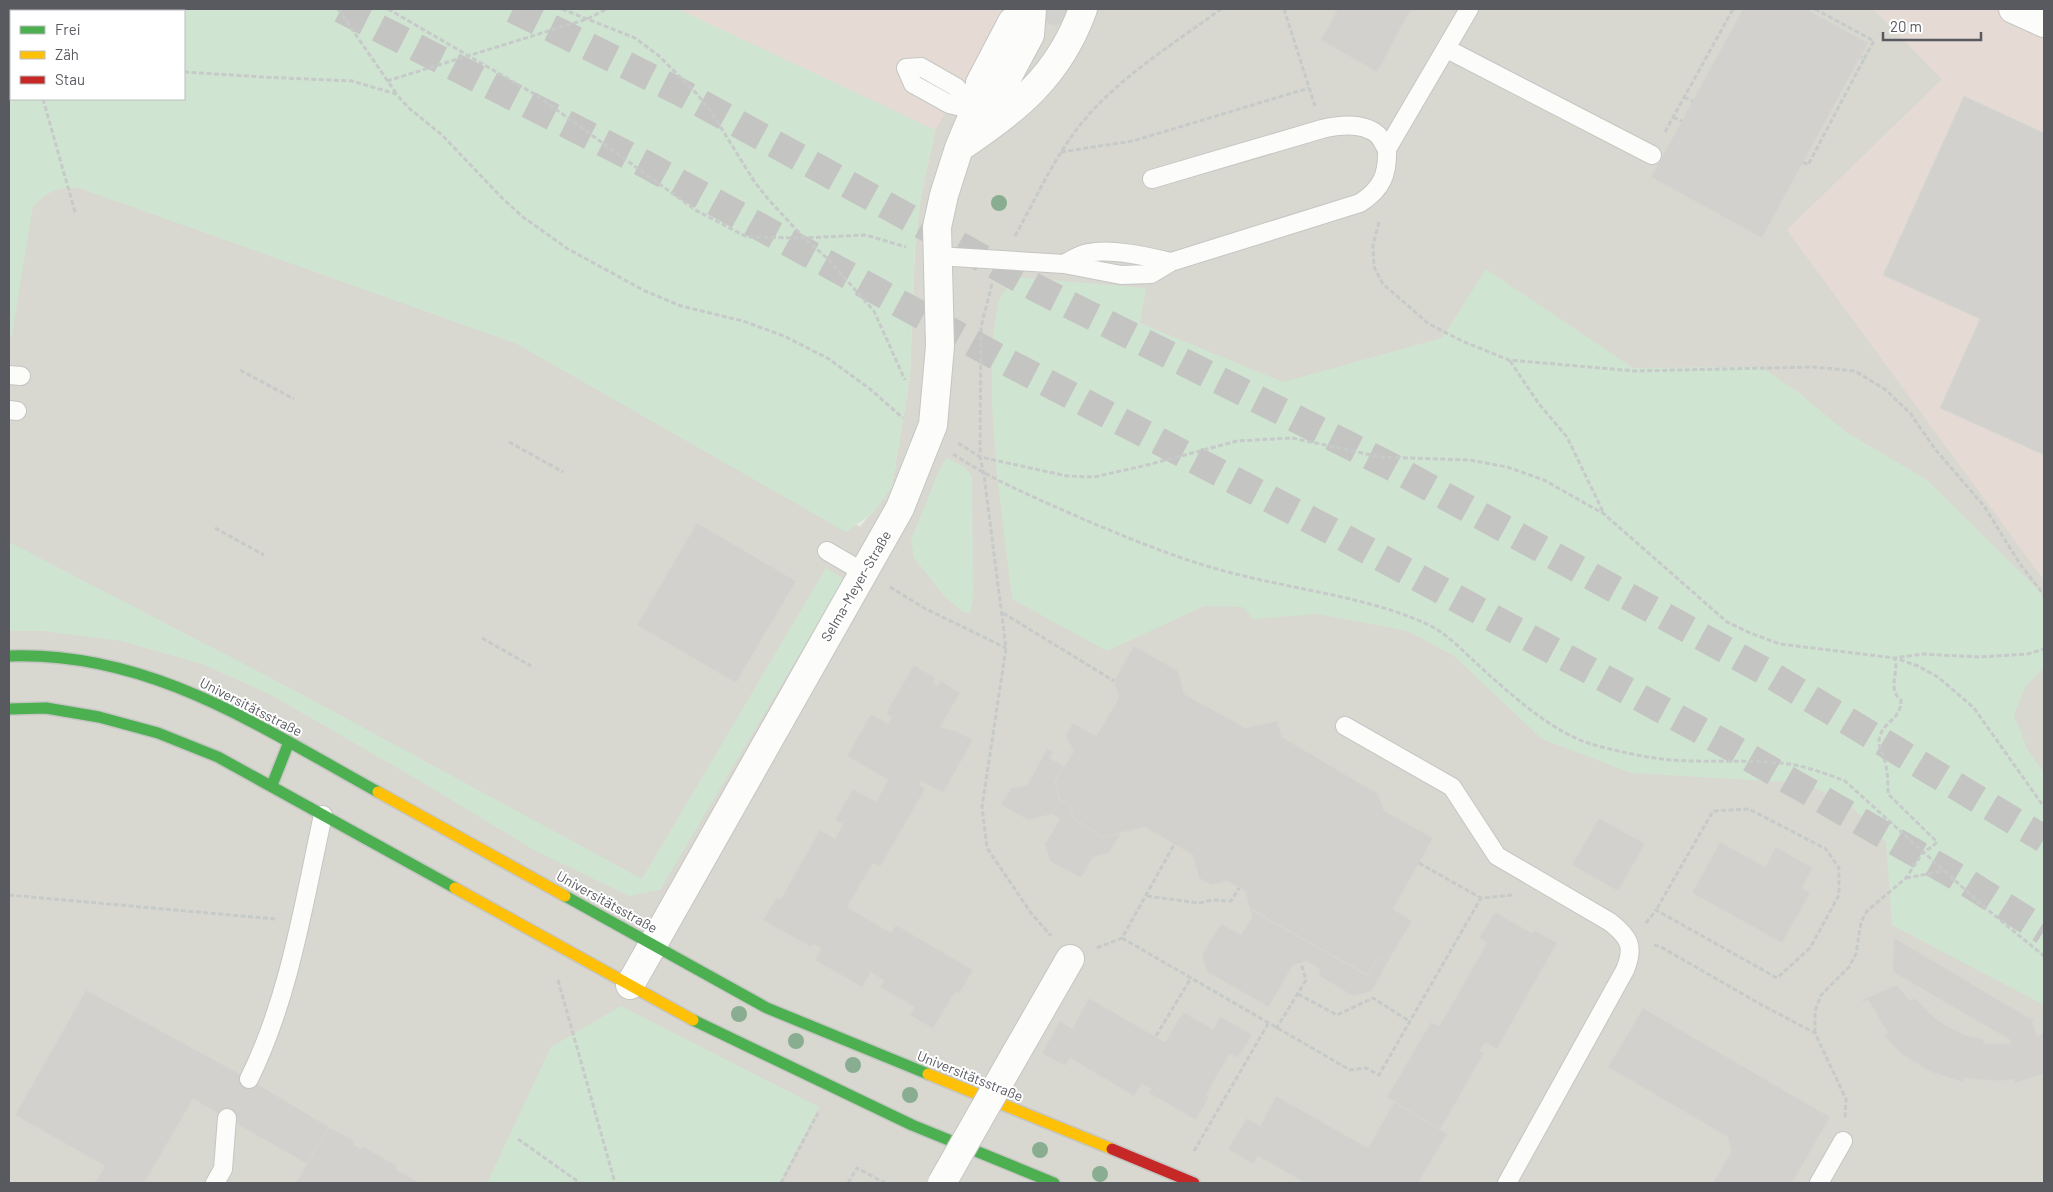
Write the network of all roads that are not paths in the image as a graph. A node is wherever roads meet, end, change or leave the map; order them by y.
1 (1026, 9) edge
2 (1032, 9) edge
3 (1083, 9) edge
4 (1470, 9) edge
5 (2013, 9) edge
6 (2044, 23) edge
7 (1447, 48) junction
8 (975, 110) junction
9 (959, 148) junction
10 (1387, 149) junction
11 (1652, 155) road end
12 (1152, 179) dead end
13 (938, 256) junction
14 (827, 551) dead end
15 (864, 572) junction
16 (9, 656) edge
17 (9, 709) edge
18 (1345, 726) dead end
19 (289, 742) junction
20 (272, 785) junction
21 (323, 815) junction
22 (651, 944) junction
23 (1070, 959) road end
24 (630, 985) junction
25 (249, 1079) dead end
26 (226, 1118) dead end
27 (1843, 1140) road end
28 (215, 1183) edge
29 (942, 1183) edge
30 (1054, 1183) edge
31 (1194, 1183) edge
32 (1507, 1183) edge
33 (1819, 1183) edge

1 - 8 street, Selma-Meyer-Straße
2 - 8 street, Selma-Meyer-Straße
3 - 9 street
4 - 7 lane
5 - 6 street
7 - 10 lane
7 - 11 lane
8 - 9 street, Selma-Meyer-Straße
9 - 13 street, Selma-Meyer-Straße
10 - 12 lane
10 - 13 lane
13 - 15 street, Selma-Meyer-Straße
14 - 15 lane
15 - 22 street, Selma-Meyer-Straße
16 - 19 street, Universitätsstraße
17 - 20 street
18 - 32 lane
19 - 20 street
19 - 22 street, Universitätsstraße
20 - 21 street
21 - 24 street
21 - 25 lane
22 - 24 street, Selma-Meyer-Straße
22 - 31 street, Universitätsstraße
23 - 29 street, bridge
24 - 30 street
26 - 28 lane
27 - 33 lane

